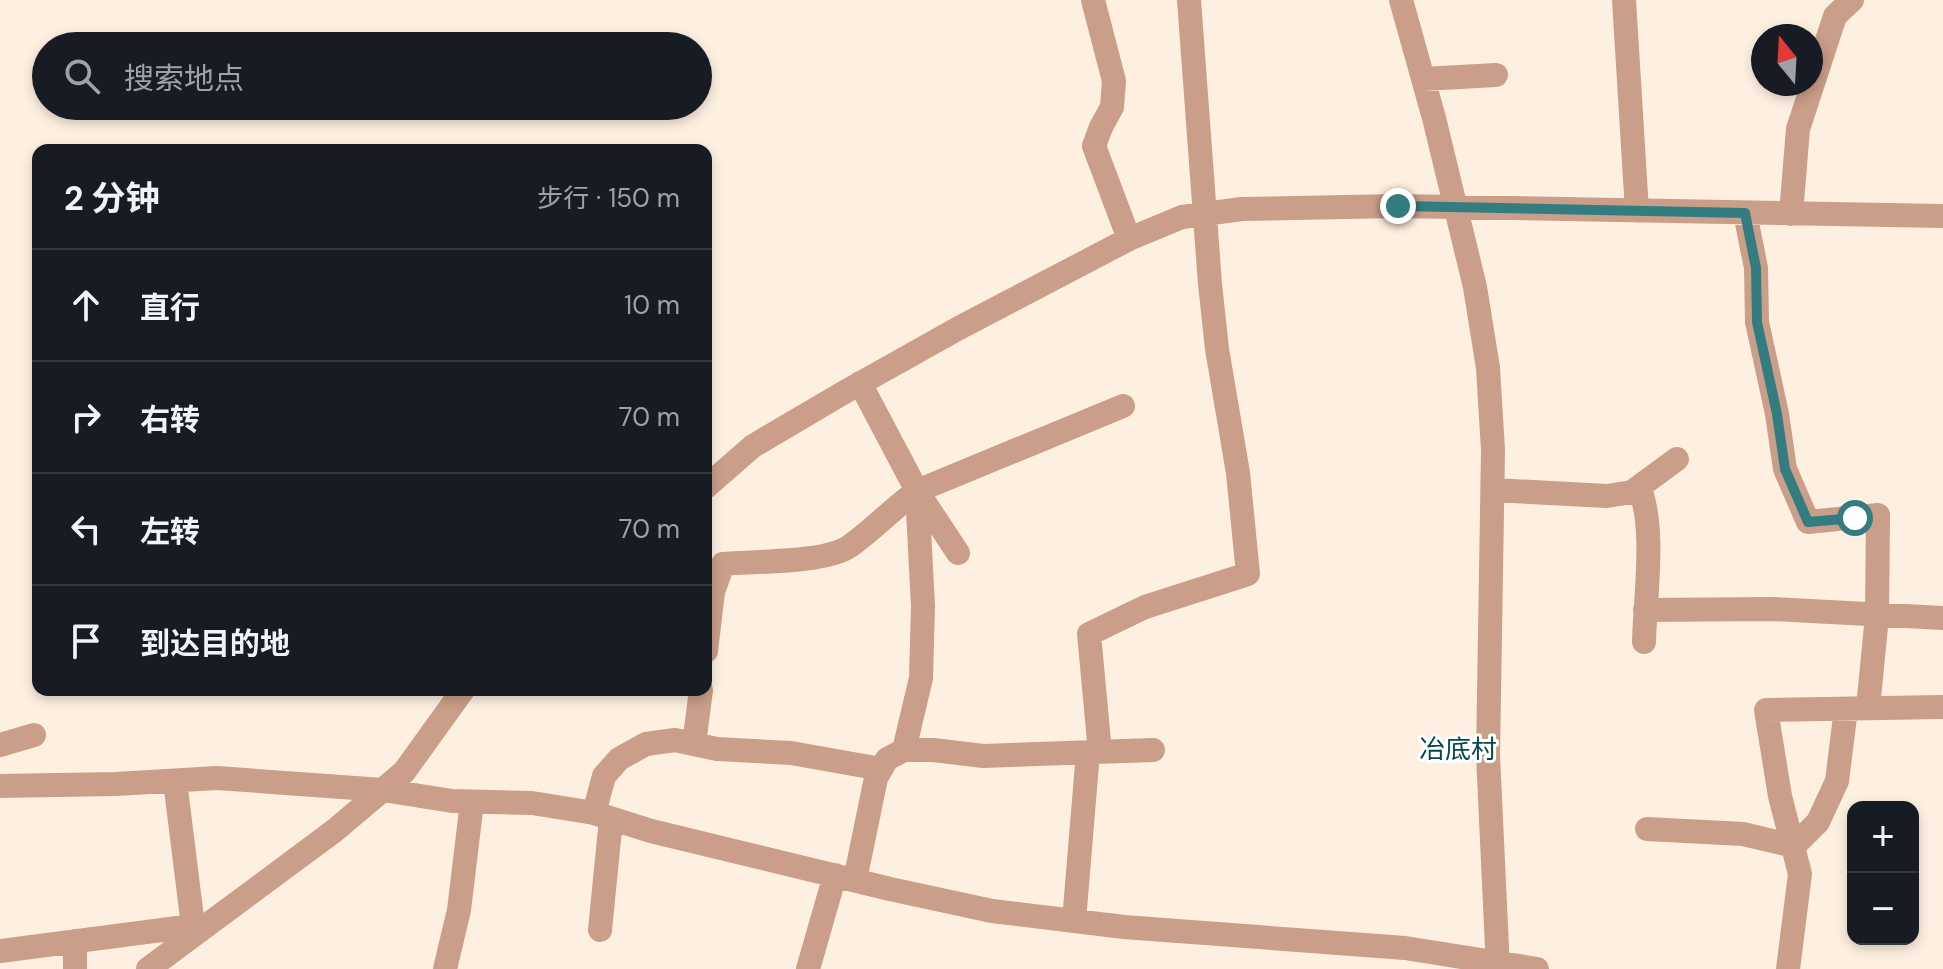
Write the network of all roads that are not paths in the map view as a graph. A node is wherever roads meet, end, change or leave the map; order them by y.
1 (1093, 0) edge
2 (1189, 0) edge
3 (1401, 0) edge
4 (1624, 0) edge
5 (1852, 0) edge
6 (1496, 75) dead end
7 (1423, 79) junction
8 (1456, 207) junction
9 (1637, 211) junction
10 (1745, 213) junction
11 (1206, 214) junction
12 (1791, 214) junction
13 (1943, 216) edge
14 (1129, 239) junction
15 (860, 383) junction
16 (1123, 406) dead end
17 (1677, 459) dead end
18 (712, 482) edge
19 (1639, 487) junction
20 (1493, 490) junction
21 (917, 491) junction
22 (958, 553) dead end
23 (712, 588) edge
24 (1645, 610) junction
25 (1877, 616) junction
26 (1943, 618) edge
27 (1644, 642) dead end
28 (459, 696) edge
29 (700, 696) edge
30 (1943, 707) edge
31 (1857, 709) junction
32 (34, 735) dead end
33 (694, 744) junction
34 (0, 745) edge
35 (904, 750) junction
36 (1153, 750) dead end
37 (1094, 752) junction
38 (881, 769) junction
39 (175, 781) junction
40 (0, 786) edge
41 (383, 790) junction
42 (472, 802) junction
43 (602, 816) junction
44 (1647, 829) dead end
45 (1794, 846) junction
46 (845, 878) junction
47 (1074, 921) junction
48 (202, 925) junction
49 (600, 930) dead end
50 (75, 941) junction
51 (0, 951) edge
52 (158, 966) edge
53 (1498, 966) edge
54 (75, 969) edge
55 (445, 969) edge
56 (808, 969) edge
57 (1537, 969) edge
58 (1788, 969) edge

1 - 14 street
2 - 11 street
3 - 7 street
4 - 9 street
5 - 12 street
6 - 7 street
7 - 8 street
8 - 9 street
8 - 11 street
8 - 20 street
9 - 10 street
10 - 12 street
10 - 25 street
11 - 14 street
11 - 37 street
12 - 13 street
14 - 15 street
15 - 18 street
15 - 21 street
16 - 21 street
17 - 19 street
19 - 20 street
19 - 24 street
20 - 53 street
21 - 22 street
21 - 23 street
21 - 35 street
24 - 25 street
24 - 27 street
25 - 26 street
25 - 31 street
28 - 41 street
29 - 33 street
30 - 31 street
31 - 45 street
31 - 45 street
32 - 34 street
33 - 38 street
33 - 43 street
35 - 37 street
35 - 38 street
36 - 37 street
37 - 47 street
38 - 46 street
39 - 40 street
39 - 41 street
39 - 48 street
41 - 42 street
41 - 48 street
42 - 43 street
42 - 55 street
43 - 46 street
43 - 49 street
44 - 45 street
45 - 58 street
46 - 47 street
46 - 56 street
47 - 53 street
48 - 50 street
48 - 52 street
50 - 51 street
50 - 54 street
53 - 57 street

